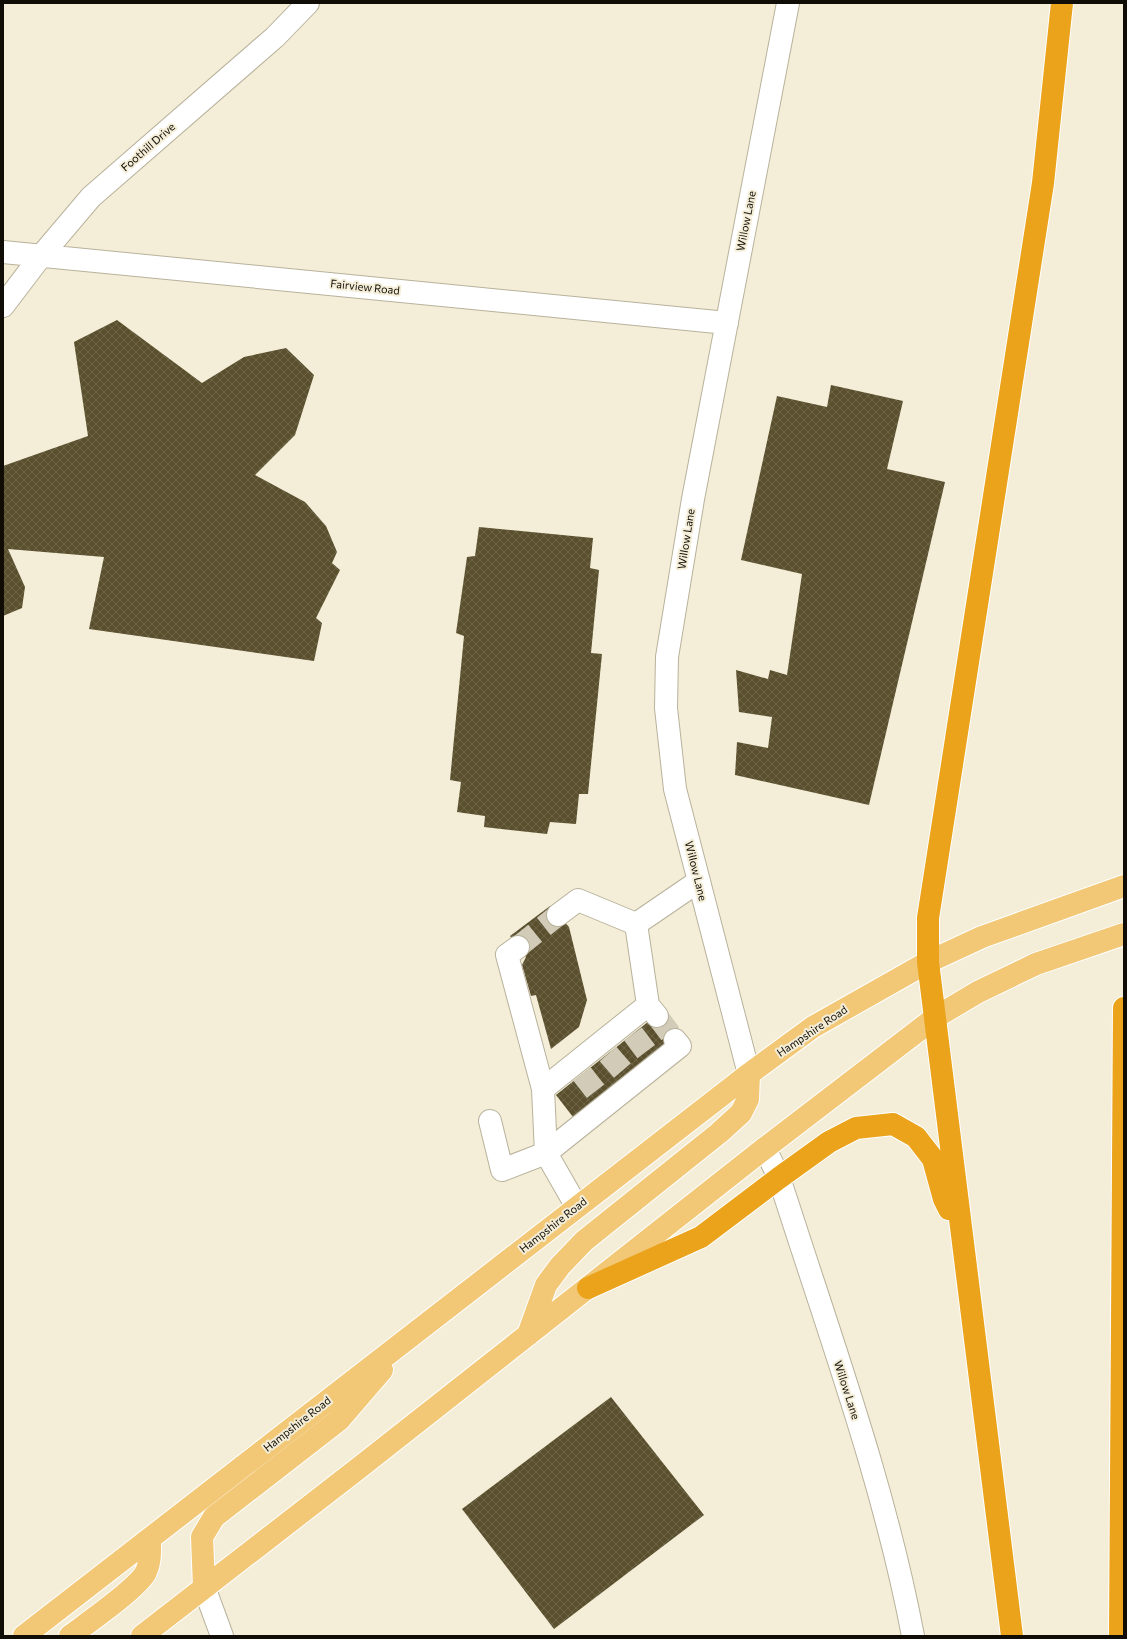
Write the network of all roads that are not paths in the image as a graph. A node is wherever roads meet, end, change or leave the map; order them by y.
1 (308, 3) edge
2 (788, 3) edge
3 (1062, 3) edge
4 (3, 252) edge
5 (41, 256) junction
6 (3, 306) edge
7 (727, 322) junction
8 (699, 881) junction
9 (1124, 886) edge
10 (558, 915) tunnel mouth
11 (636, 924) junction
12 (1124, 934) edge
13 (518, 947) tunnel mouth
14 (928, 962) junction
15 (1124, 1008) edge
16 (936, 1017) junction
17 (1124, 1021) edge
18 (675, 1040) dead end
19 (749, 1074) junction
20 (543, 1089) junction
21 (490, 1121) dead end
22 (765, 1148) junction
23 (546, 1153) junction
24 (779, 1178) junction
25 (577, 1207) junction
26 (962, 1236) junction
27 (588, 1288) junction
28 (414, 1333) junction
29 (527, 1336) junction
30 (150, 1539) junction
31 (204, 1587) junction
32 (24, 1636) edge
33 (70, 1636) edge
34 (142, 1636) edge
35 (222, 1636) edge
36 (914, 1636) edge
37 (1012, 1636) edge
38 (1120, 1636) edge

1 - 5 street, Foothill Drive
2 - 7 street, Willow Lane
3 - 14 highway
4 - 5 street, Fairview Road
5 - 6 street, Foothill Drive
5 - 7 street, Fairview Road
7 - 8 street, Willow Lane
8 - 11 street
8 - 19 street, Willow Lane
9 - 14 main road, Hampshire Road
10 - 11 street
11 - 20 street
12 - 16 main road
13 - 20 street
14 - 16 highway
14 - 19 main road, Hampshire Road
15 - 17 highway
16 - 22 main road
16 - 26 highway
17 - 38 highway
18 - 23 street
19 - 25 main road, Hampshire Road
19 - 29 main road
20 - 23 street
21 - 23 street
22 - 24 street, Willow Lane
22 - 27 main road
23 - 25 street
24 - 26 highway
24 - 27 highway
24 - 36 street, Willow Lane
25 - 28 main road, Hampshire Road
26 - 37 highway
27 - 29 main road
28 - 30 main road, Hampshire Road
28 - 31 main road
29 - 31 main road
30 - 32 main road, Hampshire Road
30 - 33 main road
31 - 34 main road
31 - 35 street

